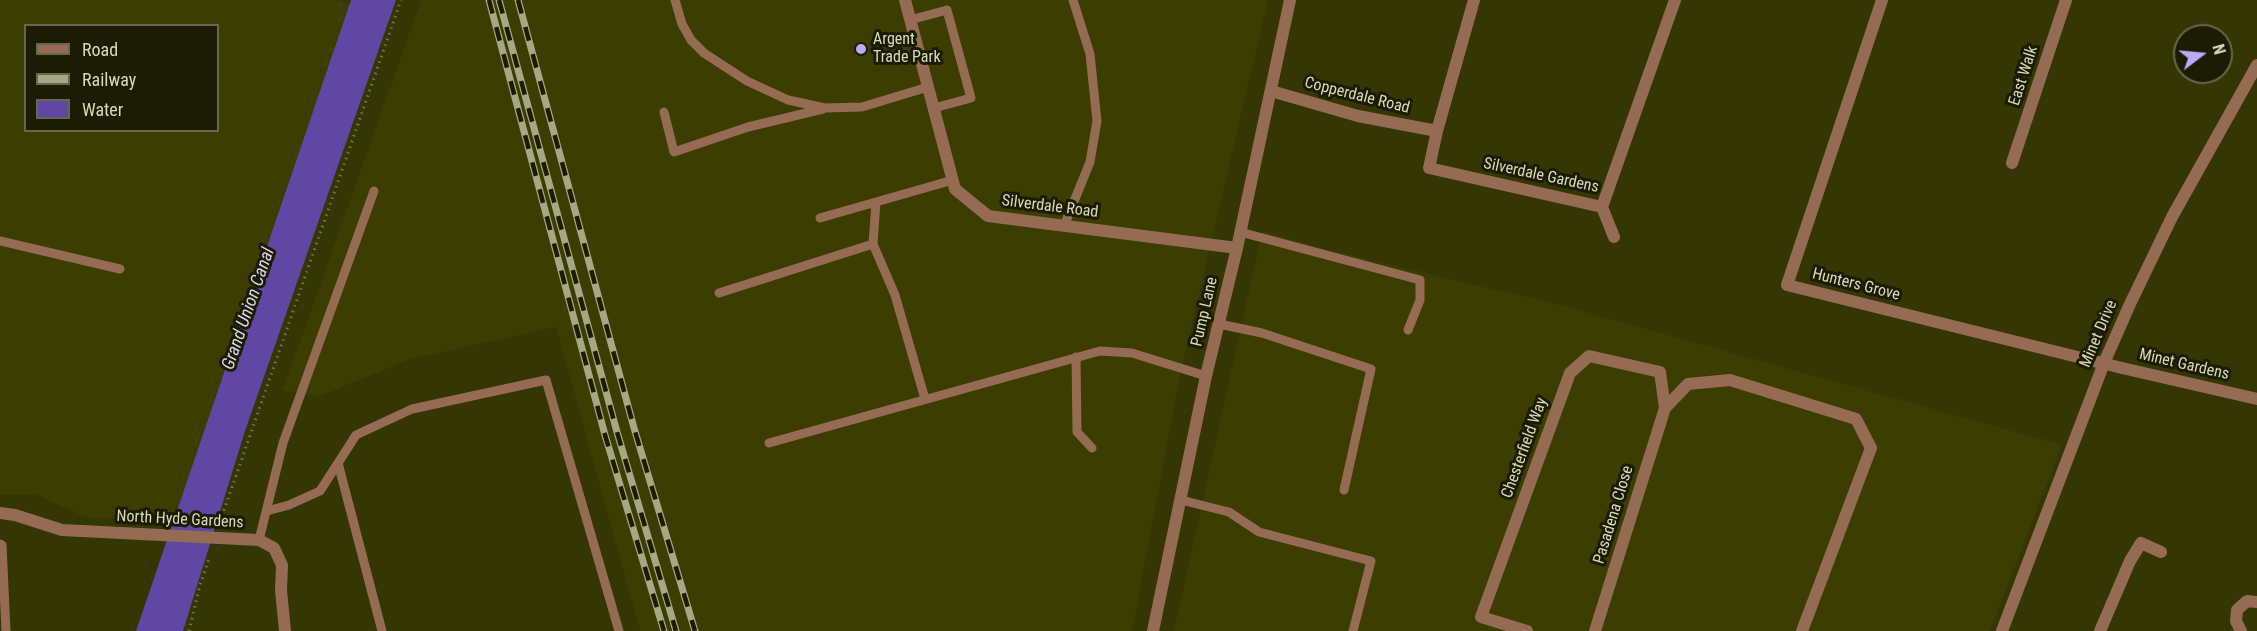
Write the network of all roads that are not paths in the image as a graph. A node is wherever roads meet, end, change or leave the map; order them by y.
1 (675, 0) edge
2 (905, 0) edge
3 (1073, 0) edge
4 (1290, 0) edge
5 (1474, 0) edge
6 (1675, 0) edge
7 (1882, 0) edge
8 (2066, 0) edge
9 (910, 20) junction
10 (2257, 65) edge
11 (928, 87) junction
12 (1270, 92) junction
13 (825, 108) junction
14 (934, 108) junction
15 (664, 111) dead end
16 (1437, 131) junction
17 (2012, 163) dead end
18 (953, 180) junction
19 (374, 191) dead end
20 (876, 202) junction
21 (1602, 207) junction
22 (820, 218) dead end
23 (1064, 226) junction
24 (1240, 232) junction
25 (1614, 237) dead end
26 (0, 241) edge
27 (873, 244) junction
28 (1237, 248) junction
29 (120, 269) dead end
30 (719, 293) dead end
31 (1219, 324) junction
32 (1408, 330) dead end
33 (1076, 357) junction
34 (2104, 363) junction
35 (1206, 376) junction
36 (925, 399) junction
37 (2257, 399) edge
38 (1665, 408) junction
39 (769, 443) dead end
40 (1092, 448) dead end
41 (338, 464) junction
42 (1344, 490) dead end
43 (1180, 500) junction
44 (267, 511) junction
45 (0, 513) edge
46 (259, 540) junction
47 (0, 544) edge
48 (2161, 552) dead end
49 (2257, 602) edge
50 (6, 631) edge
51 (285, 631) edge
52 (382, 631) edge
53 (619, 631) edge
54 (1153, 631) edge
55 (1353, 631) edge
56 (1527, 631) edge
57 (1595, 631) edge
58 (1802, 631) edge
59 (2002, 631) edge
60 (2100, 631) edge
61 (2241, 631) edge

1 - 13 lane
2 - 9 street, Silverdale Road
3 - 23 lane
4 - 12 street, Pump Lane
5 - 16 street, Silverdale Gardens
6 - 21 street, Silverdale Gardens
7 - 34 street, Hunters Grove
8 - 17 street, East Walk
9 - 11 street, Silverdale Road
9 - 14 lane
10 - 34 street, Minet Drive
11 - 13 lane
11 - 14 street, Silverdale Road
12 - 16 street, Copperdale Road
12 - 24 street, Pump Lane
13 - 15 lane
14 - 18 street, Silverdale Road
16 - 21 street, Silverdale Gardens
18 - 20 lane
18 - 23 street, Silverdale Road
19 - 44 lane
20 - 22 lane
20 - 27 lane
21 - 25 street
23 - 28 street, Silverdale Road
24 - 28 street, Pump Lane
24 - 32 lane
26 - 29 lane
27 - 30 lane
27 - 36 lane
28 - 31 street, Pump Lane
31 - 35 street, Pump Lane
31 - 42 lane
33 - 35 lane
33 - 36 lane
33 - 40 lane
34 - 37 street, Minet Gardens
34 - 59 street, Minet Drive
35 - 43 street, Pump Lane
36 - 39 lane
38 - 56 street, Chesterfield Way
38 - 57 street, Pasadena Close
38 - 58 street
41 - 44 lane
41 - 52 lane
41 - 53 lane
43 - 54 street, Pump Lane
43 - 55 lane
44 - 46 lane
45 - 46 street, North Hyde Gardens
46 - 51 street, North Hyde Gardens
47 - 50 lane
48 - 60 street
49 - 61 street

